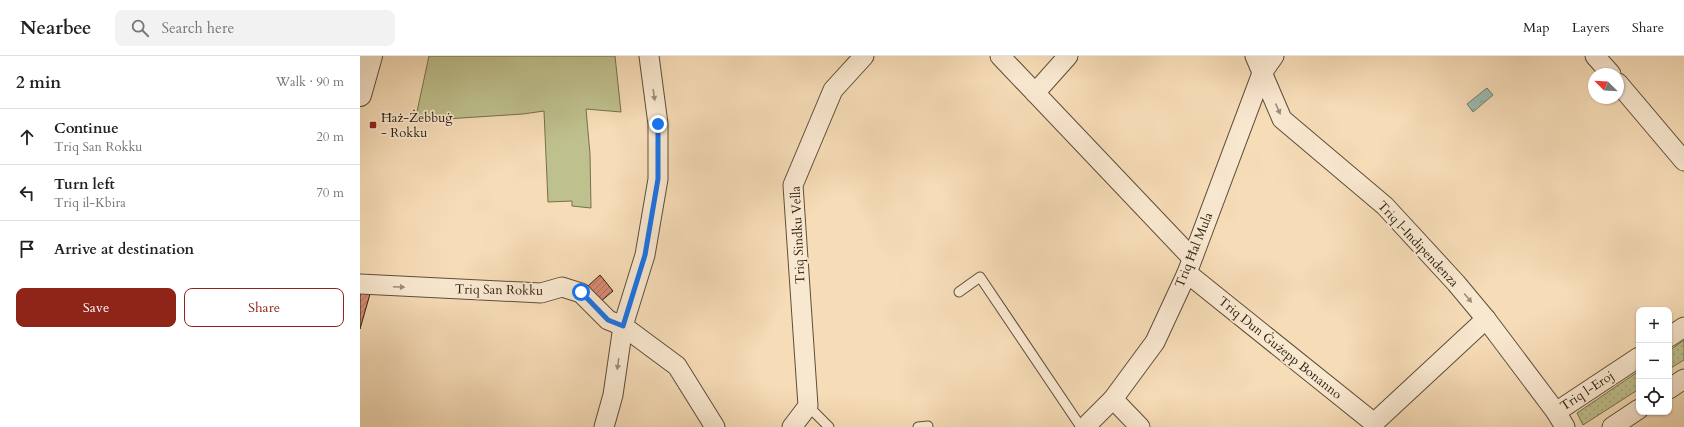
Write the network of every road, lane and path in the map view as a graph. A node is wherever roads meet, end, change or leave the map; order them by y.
1 (371, 56) edge
2 (649, 56) edge
3 (864, 56) edge
4 (1000, 56) edge
5 (1068, 56) edge
6 (1274, 56) edge
7 (1596, 56) edge
8 (1259, 65) edge
9 (1606, 68) edge
10 (1624, 90) edge
11 (1035, 93) junction
12 (360, 95) edge
13 (1684, 162) edge
14 (1190, 266) junction
15 (360, 284) edge
16 (959, 292) dead end
17 (1486, 319) junction
18 (623, 326) junction
19 (1684, 327) edge
20 (1672, 335) edge
21 (1636, 359) edge
22 (1684, 379) edge
23 (1672, 387) edge
24 (1113, 399) junction
25 (808, 406) junction
26 (1636, 411) edge
27 (1560, 419) edge
28 (1374, 425) edge
29 (928, 426) dead end
30 (604, 427) edge
31 (715, 427) edge
32 (792, 427) edge
33 (829, 427) edge
34 (918, 427) edge
35 (1080, 427) edge
36 (1085, 427) edge
37 (1140, 427) edge
38 (1612, 427) edge

1 - 12 street
2 -> 18 street
3 - 25 street, Triq Sindku Vella
4 - 11 street, Triq Dun Ġużepp Bonanno
5 - 11 street
6 - 8 street, Triq Ħal Mula
7 - 9 street
8 - 14 street, Triq Ħal Mula
8 -> 17 street, Triq l-Indipendenza
10 - 13 street
11 - 14 street, Triq Dun Ġużepp Bonanno
14 - 24 street, Triq Ħal Mula
14 - 28 street, Triq Dun Ġużepp Bonanno
15 -> 18 street, Triq San Rokku
16 - 35 lane
17 - 27 street, Triq l-Indipendenza
17 - 28 street
18 -> 30 street
18 - 31 street, Triq San Rokku
19 - 20 street
21 - 27 street, Triq l-Eroj
22 - 23 street
24 - 36 street, Triq Ħal Mula
24 - 37 street
25 - 32 street
25 - 33 lane
26 - 38 street
29 - 34 lane

